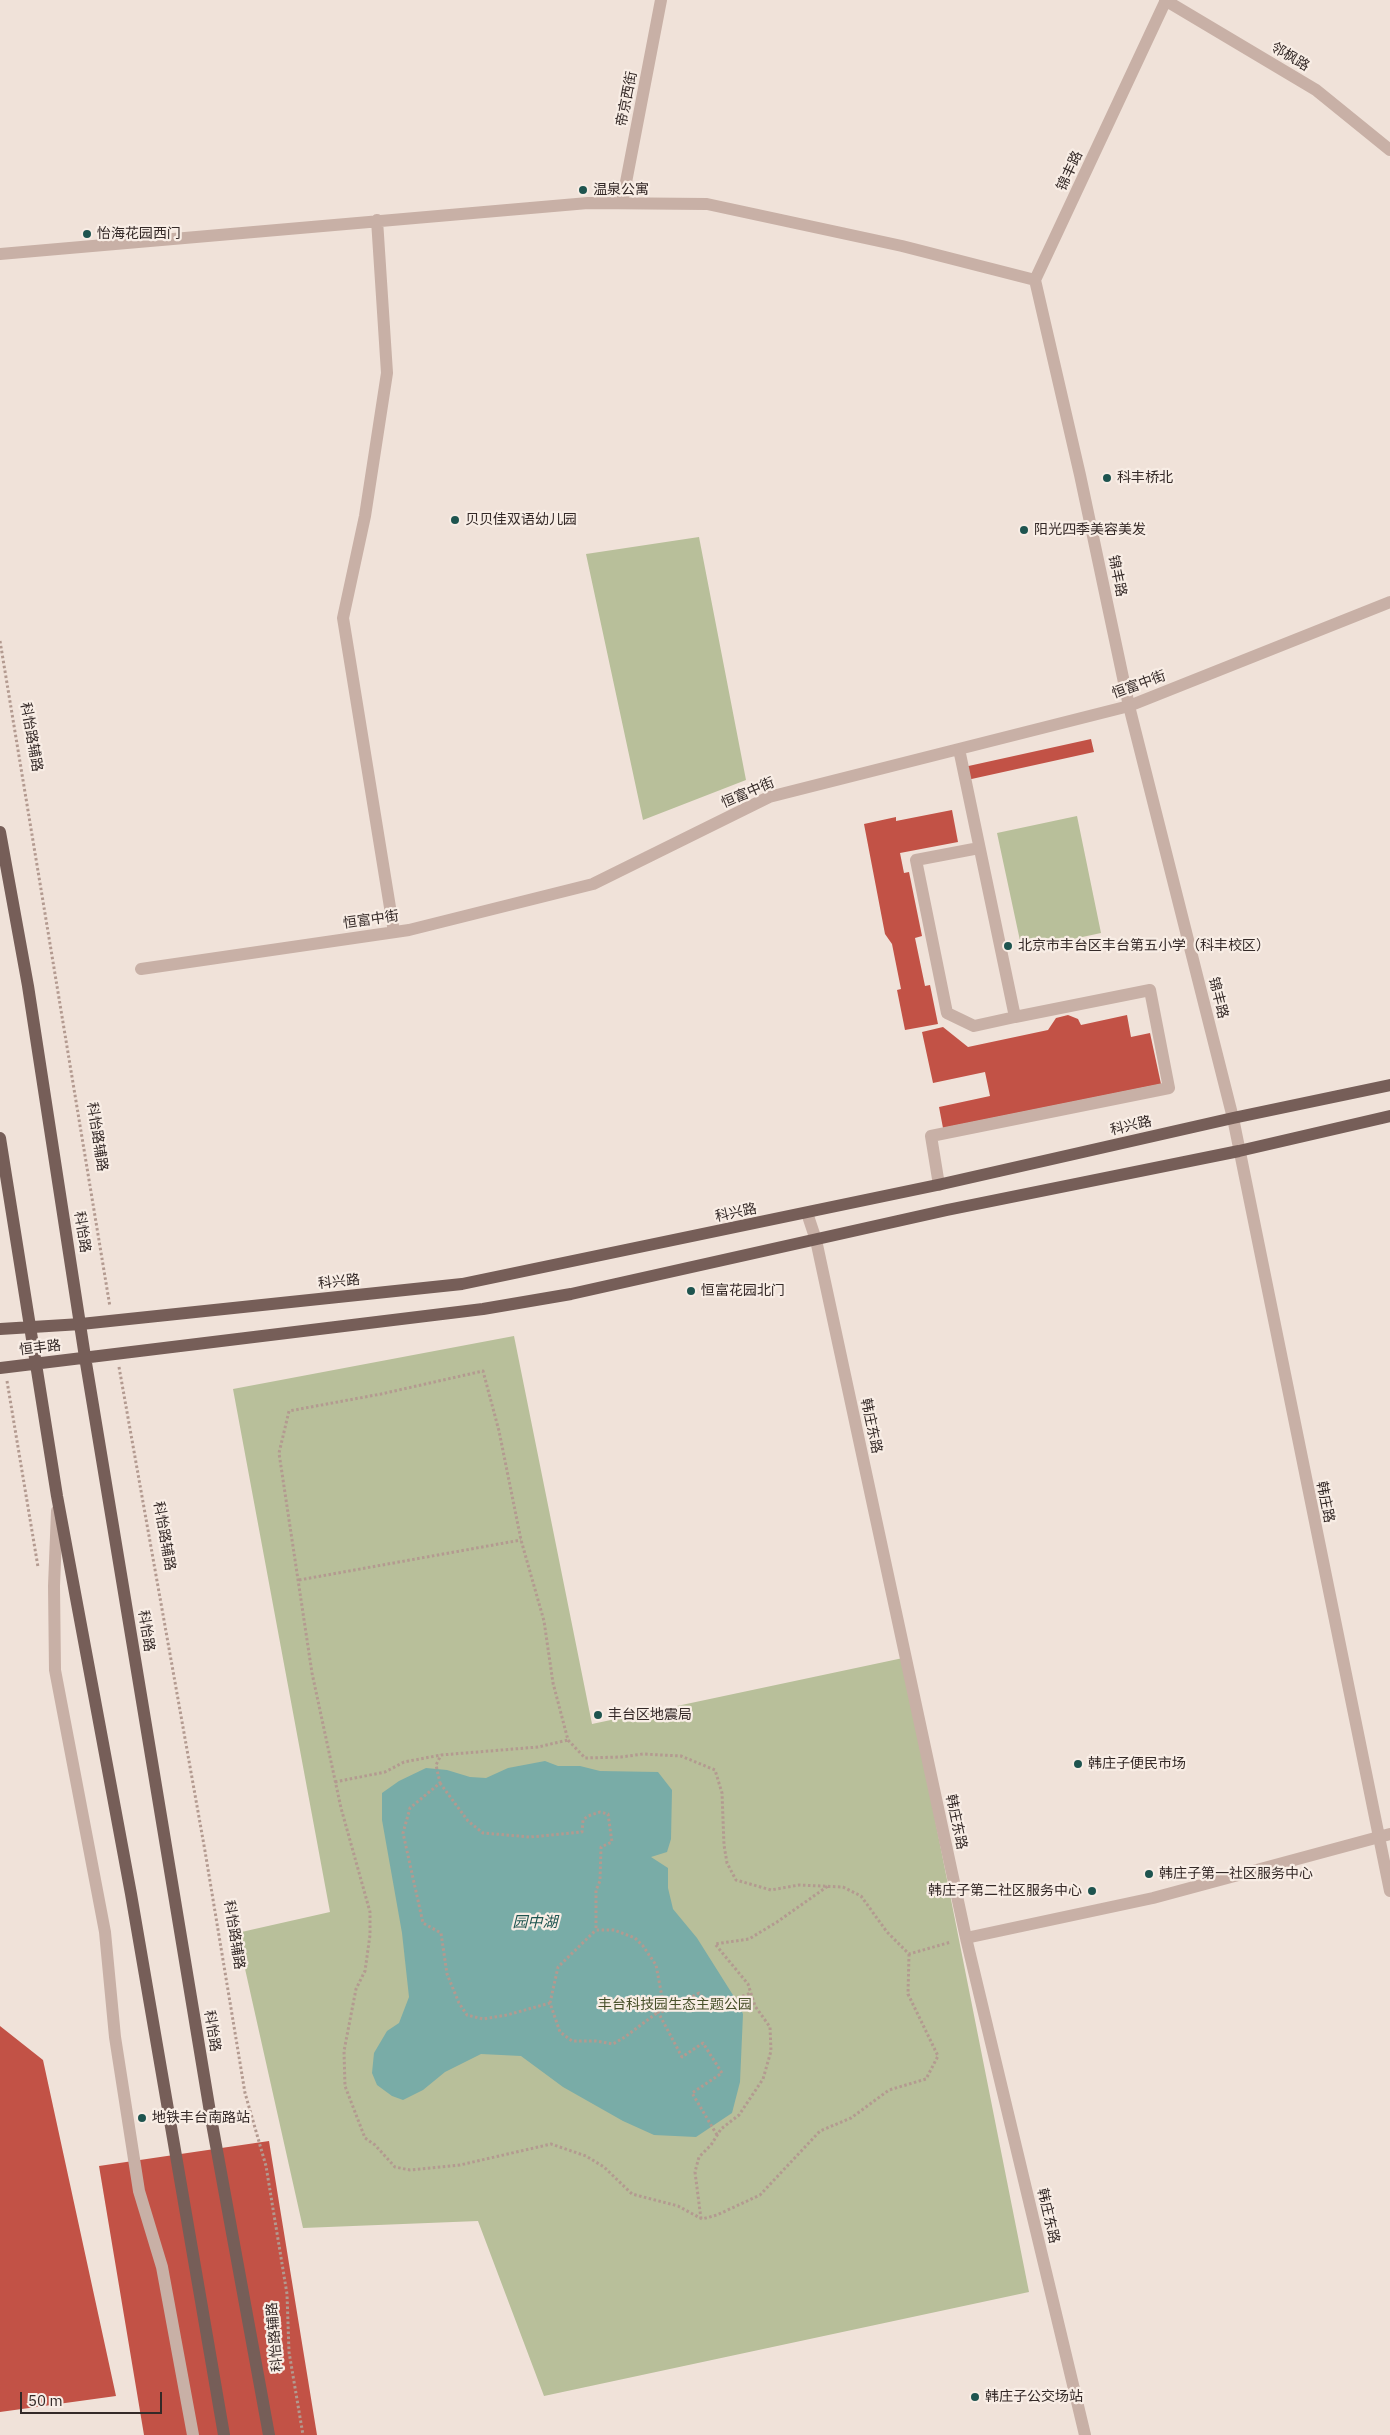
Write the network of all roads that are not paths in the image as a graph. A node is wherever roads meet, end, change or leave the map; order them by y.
1 (661, 0) edge
2 (1166, 0) edge
3 (1390, 150) edge
4 (622, 204) junction
5 (377, 220) junction
6 (0, 254) edge
7 (1035, 280) junction
8 (1390, 602) edge
9 (1129, 706) junction
10 (959, 749) junction
11 (0, 832) edge
12 (979, 848) junction
13 (394, 932) junction
14 (141, 969) dead end
15 (1015, 1017) junction
16 (1390, 1085) edge
17 (1390, 1116) edge
18 (1233, 1118) junction
19 (0, 1138) edge
20 (1239, 1151) junction
21 (939, 1185) junction
22 (807, 1213) junction
23 (816, 1240) junction
24 (81, 1324) junction
25 (31, 1327) junction
26 (0, 1329) edge
27 (85, 1357) junction
28 (37, 1363) junction
29 (2, 1368) edge
30 (57, 1496) junction
31 (1384, 1836) edge
32 (1390, 1891) edge
33 (966, 1938) junction
34 (193, 2435) edge
35 (224, 2435) edge
36 (269, 2435) edge
37 (1085, 2435) edge

1 - 4 street, 帝京西街
2 - 3 street, 邻枫路
2 - 7 street, 锦丰路
4 - 5 street
4 - 7 street
5 - 6 street
5 - 13 street
7 - 9 street, 锦丰路
8 - 9 street, 恒富中街
9 - 10 street, 恒富中街
9 - 18 street, 锦丰路
10 - 12 street
10 - 13 street, 恒富中街
11 - 24 main road, 科怡路
12 - 15 street
12 - 15 street
13 - 14 street, 恒富中街
15 - 21 street
16 - 18 main road, 科兴路
17 - 20 main road
18 - 20 street, 韩庄路
18 - 21 main road, 科兴路
19 - 25 main road
20 - 23 main road
20 - 31 street, 韩庄路
21 - 22 main road, 科兴路
22 - 23 street, 韩庄东路
22 - 24 main road, 科兴路
23 - 27 main road
23 - 33 street, 韩庄东路
24 - 25 main road, 恒丰路
24 - 27 main road, 科怡路
25 - 26 main road, 恒丰路
25 - 28 main road
27 - 28 main road, 恒丰路
27 - 36 main road, 科怡路
28 - 29 main road, 恒丰路
28 - 30 main road
30 - 34 street
30 - 35 main road
31 - 32 street, 韩庄路
31 - 33 street
33 - 37 street, 韩庄东路

